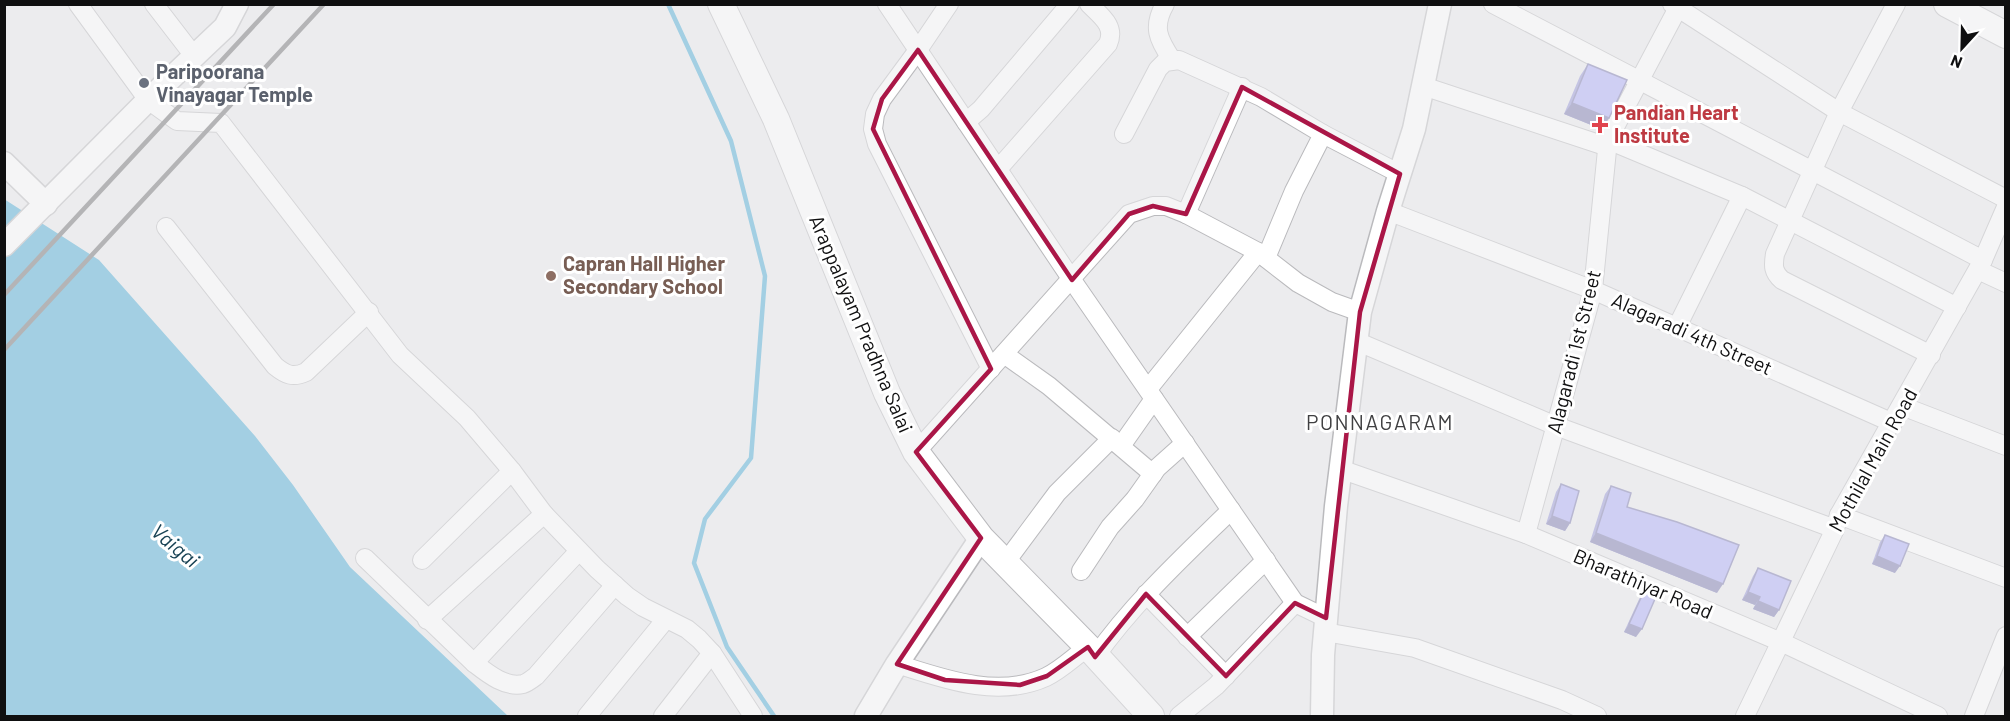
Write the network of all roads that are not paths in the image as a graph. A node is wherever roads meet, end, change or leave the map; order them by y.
1 (78, 4) edge
2 (154, 4) edge
3 (237, 4) edge
4 (721, 4) edge
5 (887, 4) edge
6 (949, 4) edge
7 (1070, 4) edge
8 (1089, 4) edge
9 (1165, 4) edge
10 (1440, 4) edge
11 (1493, 4) edge
12 (1896, 4) edge
13 (1947, 4) edge
14 (1677, 6) edge
15 (2006, 35) edge
16 (918, 50) junction
17 (194, 56) junction
18 (1172, 60) junction
19 (1640, 82) junction
20 (1423, 86) junction
21 (1242, 87) junction
22 (148, 100) junction
23 (1839, 112) junction
24 (966, 122) junction
25 (1124, 134) dead end
26 (1323, 134) junction
27 (1608, 144) junction
28 (4, 163) edge
29 (998, 169) junction
30 (1812, 171) junction
31 (1400, 174) junction
32 (1742, 196) junction
33 (2006, 199) edge
34 (2006, 207) edge
35 (42, 208) junction
36 (1388, 211) junction
37 (1186, 214) junction
38 (1790, 220) junction
39 (166, 227) dead end
40 (4, 245) edge
41 (1262, 255) junction
42 (1981, 265) junction
43 (1072, 280) junction
44 (2006, 283) edge
45 (1593, 290) junction
46 (1957, 307) junction
47 (369, 312) junction
48 (1360, 312) junction
49 (1677, 327) junction
50 (1356, 341) junction
51 (1004, 354) junction
52 (1931, 355) junction
53 (991, 369) junction
54 (1151, 394) junction
55 (1902, 406) junction
56 (1893, 423) junction
57 (1556, 426) junction
58 (1116, 442) junction
59 (1185, 443) junction
60 (2006, 446) edge
61 (916, 452) junction
62 (1341, 469) junction
63 (512, 471) junction
64 (1153, 474) junction
65 (1231, 510) junction
66 (543, 514) junction
67 (1837, 522) junction
68 (1526, 534) junction
69 (981, 538) junction
70 (579, 551) junction
71 (365, 558) dead end
72 (422, 560) dead end
73 (1266, 560) junction
74 (1005, 563) junction
75 (1081, 571) dead end
76 (2006, 578) edge
77 (615, 585) junction
78 (1146, 594) junction
79 (1295, 603) junction
80 (427, 620) junction
81 (666, 620) junction
82 (1325, 625) junction
83 (2006, 636) edge
84 (1186, 637) junction
85 (1781, 642) junction
86 (1091, 652) junction
87 (711, 653) junction
88 (474, 663) junction
89 (897, 664) junction
90 (1226, 676) junction
91 (746, 713) edge
92 (1322, 716) edge
93 (587, 717) edge
94 (663, 717) edge
95 (866, 717) edge
96 (1151, 717) edge
97 (1179, 717) edge
98 (1597, 717) edge
99 (1745, 717) edge
100 (1938, 717) edge
101 (1974, 717) edge

1 - 22 street
2 - 17 street
3 - 17 street
4 - 61 main road, Arappalayam Pradhna Salai
5 - 16 street
6 - 16 street
7 - 24 street
8 - 29 street
9 - 18 street
10 - 20 street
11 - 19 street
12 - 23 street
13 - 15 main road
14 - 19 street, Alagaradi 1st Street
14 - 23 street
16 - 24 street
16 - 53 street
17 - 22 street
18 - 21 street
18 - 25 street
19 - 27 street, Alagaradi 1st Street
19 - 30 street
20 - 27 street
20 - 31 street
21 - 26 street
21 - 37 street
22 - 35 street
22 - 47 street
23 - 30 street
23 - 33 street
24 - 29 street
26 - 31 street
26 - 41 street
27 - 32 street
27 - 45 street, Alagaradi 1st Street
28 - 35 street
29 - 43 street
30 - 38 street
30 - 42 street
31 - 36 street
32 - 38 street
32 - 49 street
34 - 42 street, Mothilal Main Road
35 - 40 street
36 - 45 street, Alagaradi 4th Street
36 - 48 street
37 - 41 street
37 - 43 street
38 - 46 street
38 - 52 street
39 - 47 street
41 - 48 street
41 - 54 street
42 - 44 street
42 - 46 street, Mothilal Main Road
43 - 51 street
43 - 54 street
45 - 49 street, Alagaradi 4th Street
45 - 57 street, Alagaradi 1st Street
46 - 52 street, Mothilal Main Road
47 - 63 street
48 - 50 street
49 - 56 street, Alagaradi 4th Street
50 - 57 street
50 - 62 street
51 - 53 street
51 - 58 street
52 - 55 street, Mothilal Main Road
53 - 61 street
54 - 58 street
54 - 59 street
55 - 56 street, Mothilal Main Road
55 - 60 street
56 - 67 street, Mothilal Main Road
57 - 67 street
57 - 68 street, Alagaradi 1st Street
58 - 64 street
58 - 74 street
59 - 64 street
59 - 65 street
61 - 69 main road, Arappalayam Pradhna Salai
62 - 68 street, Bharathiyar Road
62 - 82 street
63 - 66 street
63 - 72 street
64 - 75 street
65 - 73 street
65 - 78 street
66 - 70 street
66 - 80 street
67 - 76 street
67 - 85 street, Mothilal Main Road
68 - 85 street, Bharathiyar Road
69 - 74 main road, Arappalayam Pradhna Salai
69 - 89 street
70 - 77 street
70 - 88 street
71 - 80 street
73 - 79 street
73 - 84 street
74 - 86 main road, Arappalayam Pradhna Salai
77 - 81 street
77 - 88 street
78 - 84 street
78 - 86 street
79 - 82 street
79 - 90 street
80 - 88 street
81 - 87 street
81 - 93 street
82 - 92 street
82 - 98 street
83 - 101 street
84 - 90 street
85 - 99 street, Mothilal Main Road
85 - 100 street, Bharathiyar Road
86 - 89 street
86 - 96 main road, Arappalayam Pradhna Salai
87 - 91 street
87 - 94 street
89 - 95 street
90 - 97 street

